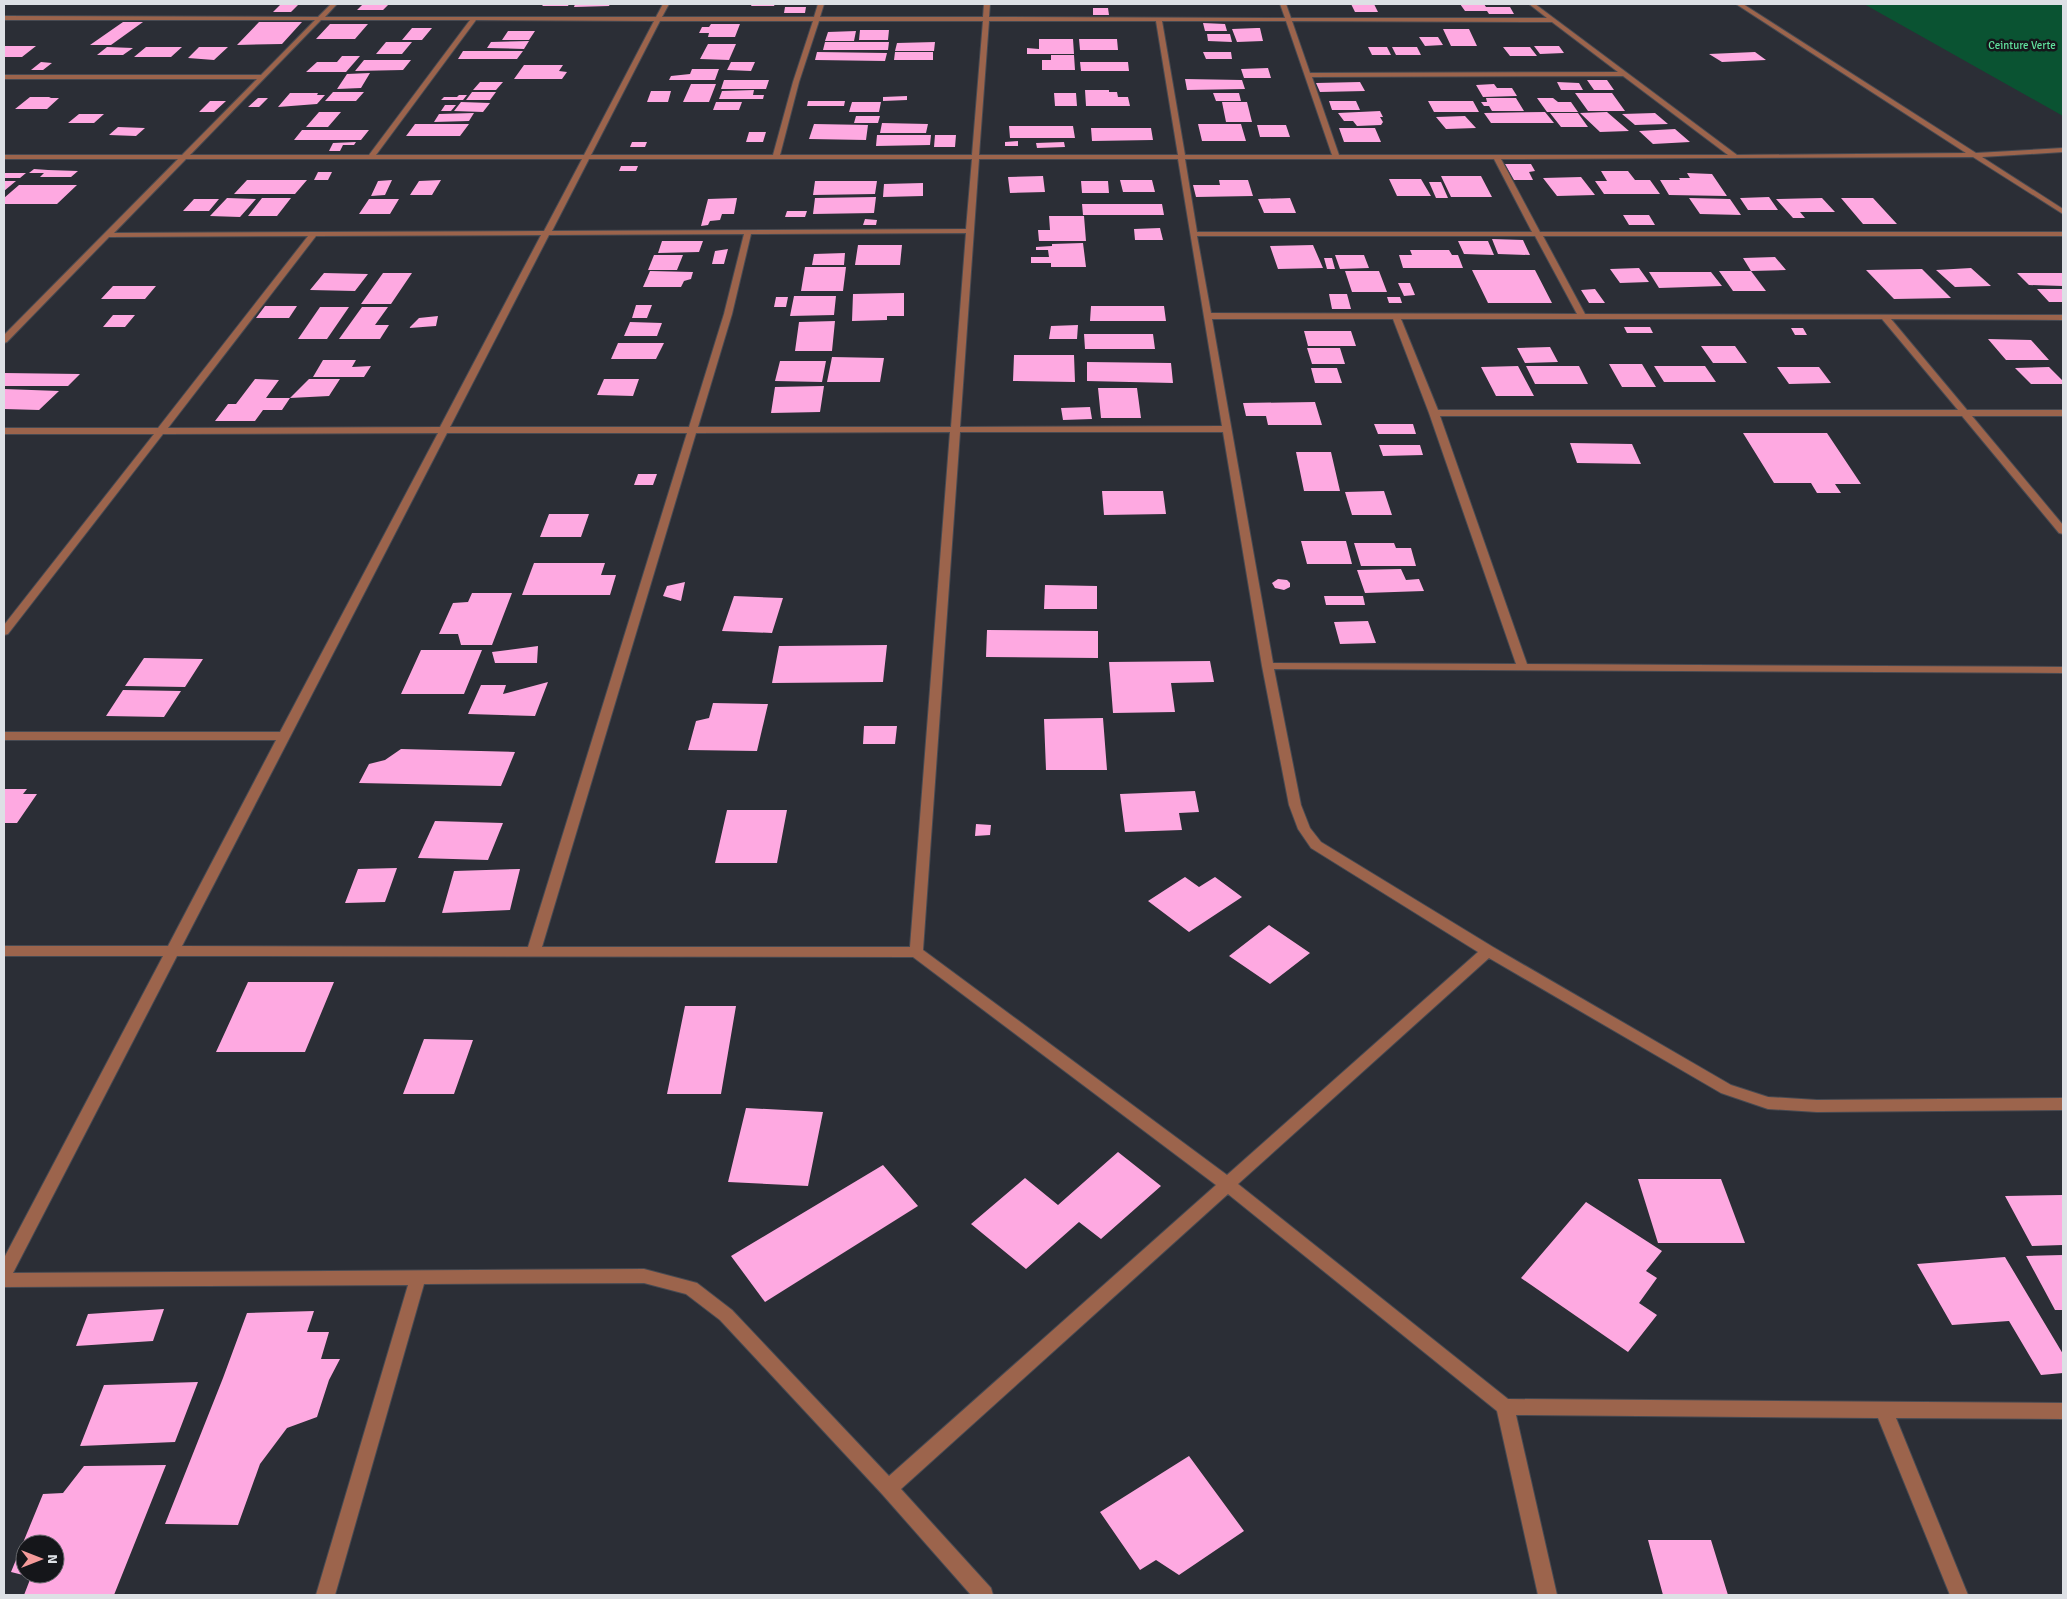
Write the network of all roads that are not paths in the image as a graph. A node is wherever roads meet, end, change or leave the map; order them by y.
1 (334, 4) edge
2 (666, 4) edge
3 (821, 4) edge
4 (987, 4) edge
5 (1283, 4) edge
6 (1532, 4) edge
7 (1739, 4) edge
8 (4, 18) edge
9 (319, 18) junction
10 (474, 18) junction
11 (658, 19) junction
12 (816, 19) junction
13 (986, 19) junction
14 (1159, 19) junction
15 (1289, 20) junction
16 (1553, 20) junction
17 (1626, 74) junction
18 (1308, 75) junction
19 (4, 77) edge
20 (262, 77) junction
21 (2063, 150) edge
22 (1977, 155) junction
23 (4, 157) edge
24 (183, 157) junction
25 (371, 157) junction
26 (586, 157) junction
27 (776, 157) junction
28 (975, 157) junction
29 (1181, 157) junction
30 (1336, 157) junction
31 (1496, 157) junction
32 (1735, 157) junction
33 (2063, 212) edge
34 (970, 231) junction
35 (748, 232) junction
36 (314, 234) junction
37 (546, 234) junction
38 (1193, 234) junction
39 (1538, 234) junction
40 (2063, 234) edge
41 (107, 235) junction
42 (1207, 316) junction
43 (1396, 316) junction
44 (1582, 316) junction
45 (1884, 316) junction
46 (2063, 317) edge
47 (4, 340) edge
48 (1434, 413) junction
49 (1965, 413) junction
50 (2063, 413) edge
51 (955, 429) junction
52 (1227, 429) junction
53 (444, 430) junction
54 (691, 430) junction
55 (4, 431) edge
56 (160, 431) junction
57 (2063, 531) edge
58 (4, 632) edge
59 (1268, 666) junction
60 (1523, 668) junction
61 (2063, 670) edge
62 (4, 736) edge
63 (284, 736) junction
64 (4, 951) edge
65 (172, 951) junction
66 (1488, 951) junction
67 (533, 952) junction
68 (916, 952) junction
69 (2063, 1104) edge
70 (1228, 1185) junction
71 (4, 1274) edge
72 (418, 1277) junction
73 (4, 1280) edge
74 (1505, 1408) junction
75 (1884, 1410) junction
76 (2063, 1411) edge
77 (888, 1488) junction
78 (325, 1595) edge
79 (984, 1595) edge
80 (1547, 1595) edge
81 (1959, 1595) edge

1 - 9 street
2 - 11 street
3 - 12 street
4 - 13 street
5 - 15 street
6 - 16 street
7 - 22 street
8 - 9 street
9 - 10 street
9 - 20 street
10 - 11 street
10 - 25 street
11 - 12 street
11 - 26 street
12 - 13 street
12 - 27 street
13 - 14 street
13 - 28 street
14 - 15 street
14 - 29 street
15 - 16 street
15 - 18 street
16 - 17 street
17 - 18 street
17 - 32 street
18 - 30 street
19 - 20 street
20 - 24 street
21 - 22 street
22 - 32 street
22 - 33 street
23 - 24 street
24 - 25 street
24 - 41 street
25 - 26 street
26 - 27 street
26 - 37 street
27 - 28 street
28 - 29 street
28 - 34 street
29 - 30 street
29 - 38 street
30 - 31 street
31 - 32 street
31 - 39 street
34 - 35 street
34 - 51 street
35 - 37 street
35 - 54 street
36 - 37 street
36 - 41 street
36 - 56 street
37 - 53 street
38 - 39 street
38 - 42 street
39 - 40 street
39 - 44 street
41 - 47 street
42 - 43 street
42 - 52 street
43 - 44 street
43 - 48 street
44 - 45 street
45 - 46 street
45 - 49 street
48 - 49 street
48 - 60 street
49 - 50 street
49 - 57 street
51 - 52 street
51 - 54 street
51 - 68 street
52 - 59 street
53 - 54 street
53 - 56 street
53 - 63 street
54 - 67 street
55 - 56 street
56 - 58 street
59 - 60 street
59 - 66 street
60 - 61 street
62 - 63 street
63 - 65 street
64 - 65 street
65 - 67 street
65 - 71 street
66 - 69 street
66 - 70 street
67 - 68 street
68 - 70 street
70 - 74 street
70 - 77 street
72 - 73 street
72 - 77 street
72 - 78 street
74 - 75 street
74 - 80 street
75 - 76 street
75 - 81 street
77 - 79 street

